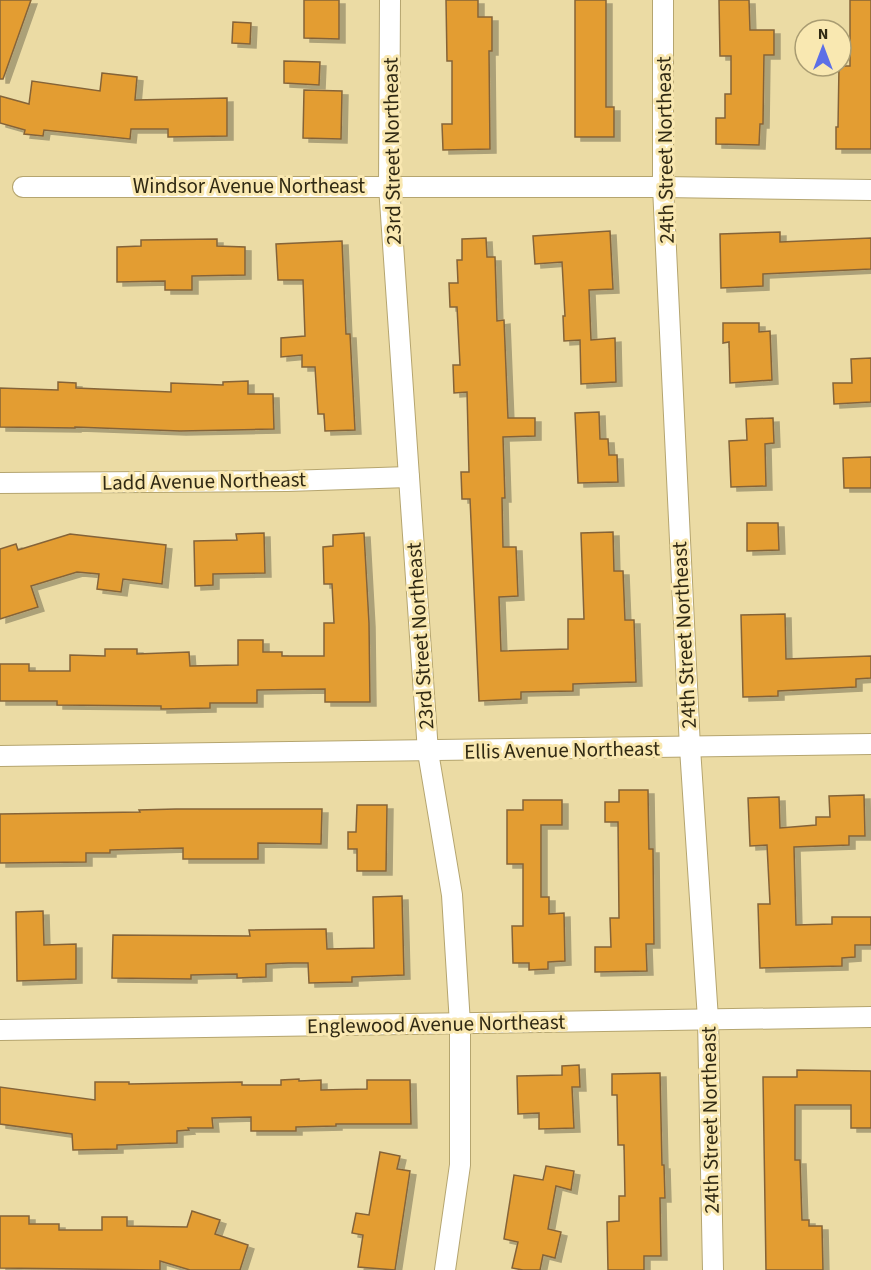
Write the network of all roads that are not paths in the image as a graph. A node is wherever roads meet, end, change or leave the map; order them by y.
1 (390, 0) edge
2 (663, 0) edge
3 (389, 186) junction
4 (23, 187) dead end
5 (663, 187) junction
6 (871, 190) edge
7 (409, 477) junction
8 (0, 483) edge
9 (871, 744) edge
10 (690, 748) junction
11 (428, 752) junction
12 (0, 756) edge
13 (871, 1017) edge
14 (708, 1019) junction
15 (460, 1024) junction
16 (0, 1030) edge
17 (445, 1270) edge
18 (713, 1270) edge

1 - 3 street, 23rd Street Northeast
2 - 5 street, 24th Street Northeast
3 - 4 street, Windsor Avenue Northeast
3 - 5 street, Windsor Avenue Northeast
3 - 7 street, 23rd Street Northeast
5 - 6 street, Windsor Avenue Northeast
5 - 10 street, 24th Street Northeast
7 - 8 street, Ladd Avenue Northeast
7 - 11 street, 23rd Street Northeast
9 - 10 street, Ellis Avenue Northeast
10 - 11 street, Ellis Avenue Northeast
10 - 14 street, 24th Street Northeast
11 - 12 street, Ellis Avenue Northeast
11 - 15 street, 23rd Street Northeast
13 - 14 street, Englewood Avenue Northeast
14 - 15 street, Englewood Avenue Northeast
14 - 18 street, 24th Street Northeast
15 - 16 street, Englewood Avenue Northeast
15 - 17 street, 23rd Street Northeast

